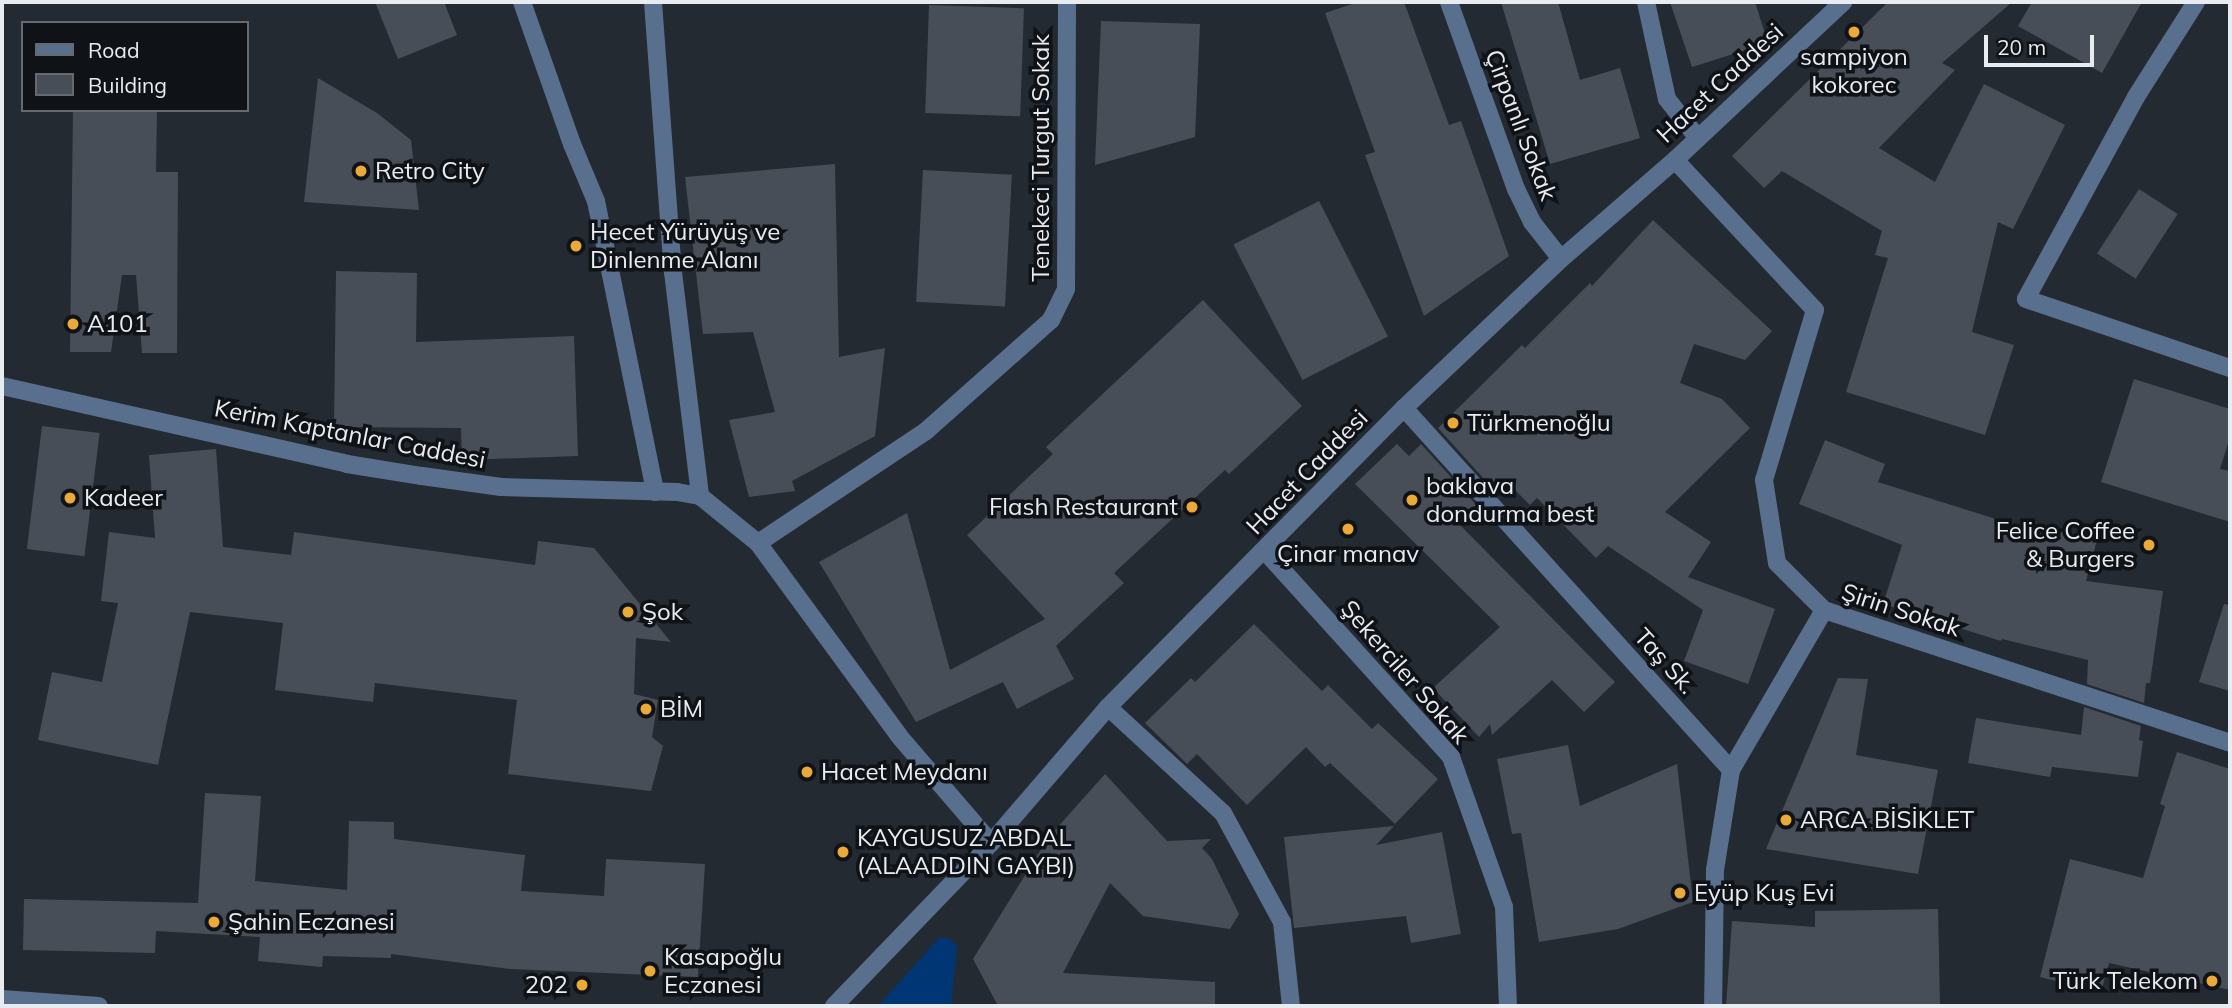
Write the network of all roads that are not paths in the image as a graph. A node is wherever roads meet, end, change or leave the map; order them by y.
1 (522, 2) edge
2 (653, 2) edge
3 (1066, 2) edge
4 (1449, 2) edge
5 (1646, 2) edge
6 (1843, 2) edge
7 (2196, 2) edge
8 (1697, 137) junction
9 (1675, 160) junction
10 (1561, 259) junction
11 (2230, 368) edge
12 (2, 386) edge
13 (1404, 408) junction
14 (655, 492) junction
15 (700, 496) junction
16 (758, 543) junction
17 (1265, 551) junction
18 (1824, 611) junction
19 (1108, 708) junction
20 (2230, 743) edge
21 (1731, 770) junction
22 (991, 843) junction
23 (2, 999) edge
24 (99, 1006) edge
25 (834, 1006) edge
26 (1292, 1006) edge
27 (1508, 1006) edge
28 (1713, 1006) edge

1 - 14 street
2 - 15 street
3 - 16 street, Tenekeci Turgut Sokak
4 - 10 street, Çirpanlı Sokak
5 - 8 street
6 - 8 street, Hacet Caddesi
7 - 11 street
8 - 9 street, Hacet Caddesi
9 - 10 street, Hacet Caddesi
9 - 18 street, Şirin Sokak
10 - 13 street, Hacet Caddesi
12 - 14 street, Kerim Kaptanlar Caddesi
13 - 17 street, Hacet Caddesi
13 - 21 street, Taş Sk.
14 - 15 street, Kerim Kaptanlar Caddesi
15 - 16 street
16 - 22 street
17 - 19 street, Hacet Caddesi
17 - 27 street, Şekerciler Sokak
18 - 20 street, Şirin Sokak
18 - 21 street
19 - 22 street, Hacet Caddesi
19 - 26 street
21 - 28 street
22 - 25 street, Hacet Caddesi
23 - 24 street

